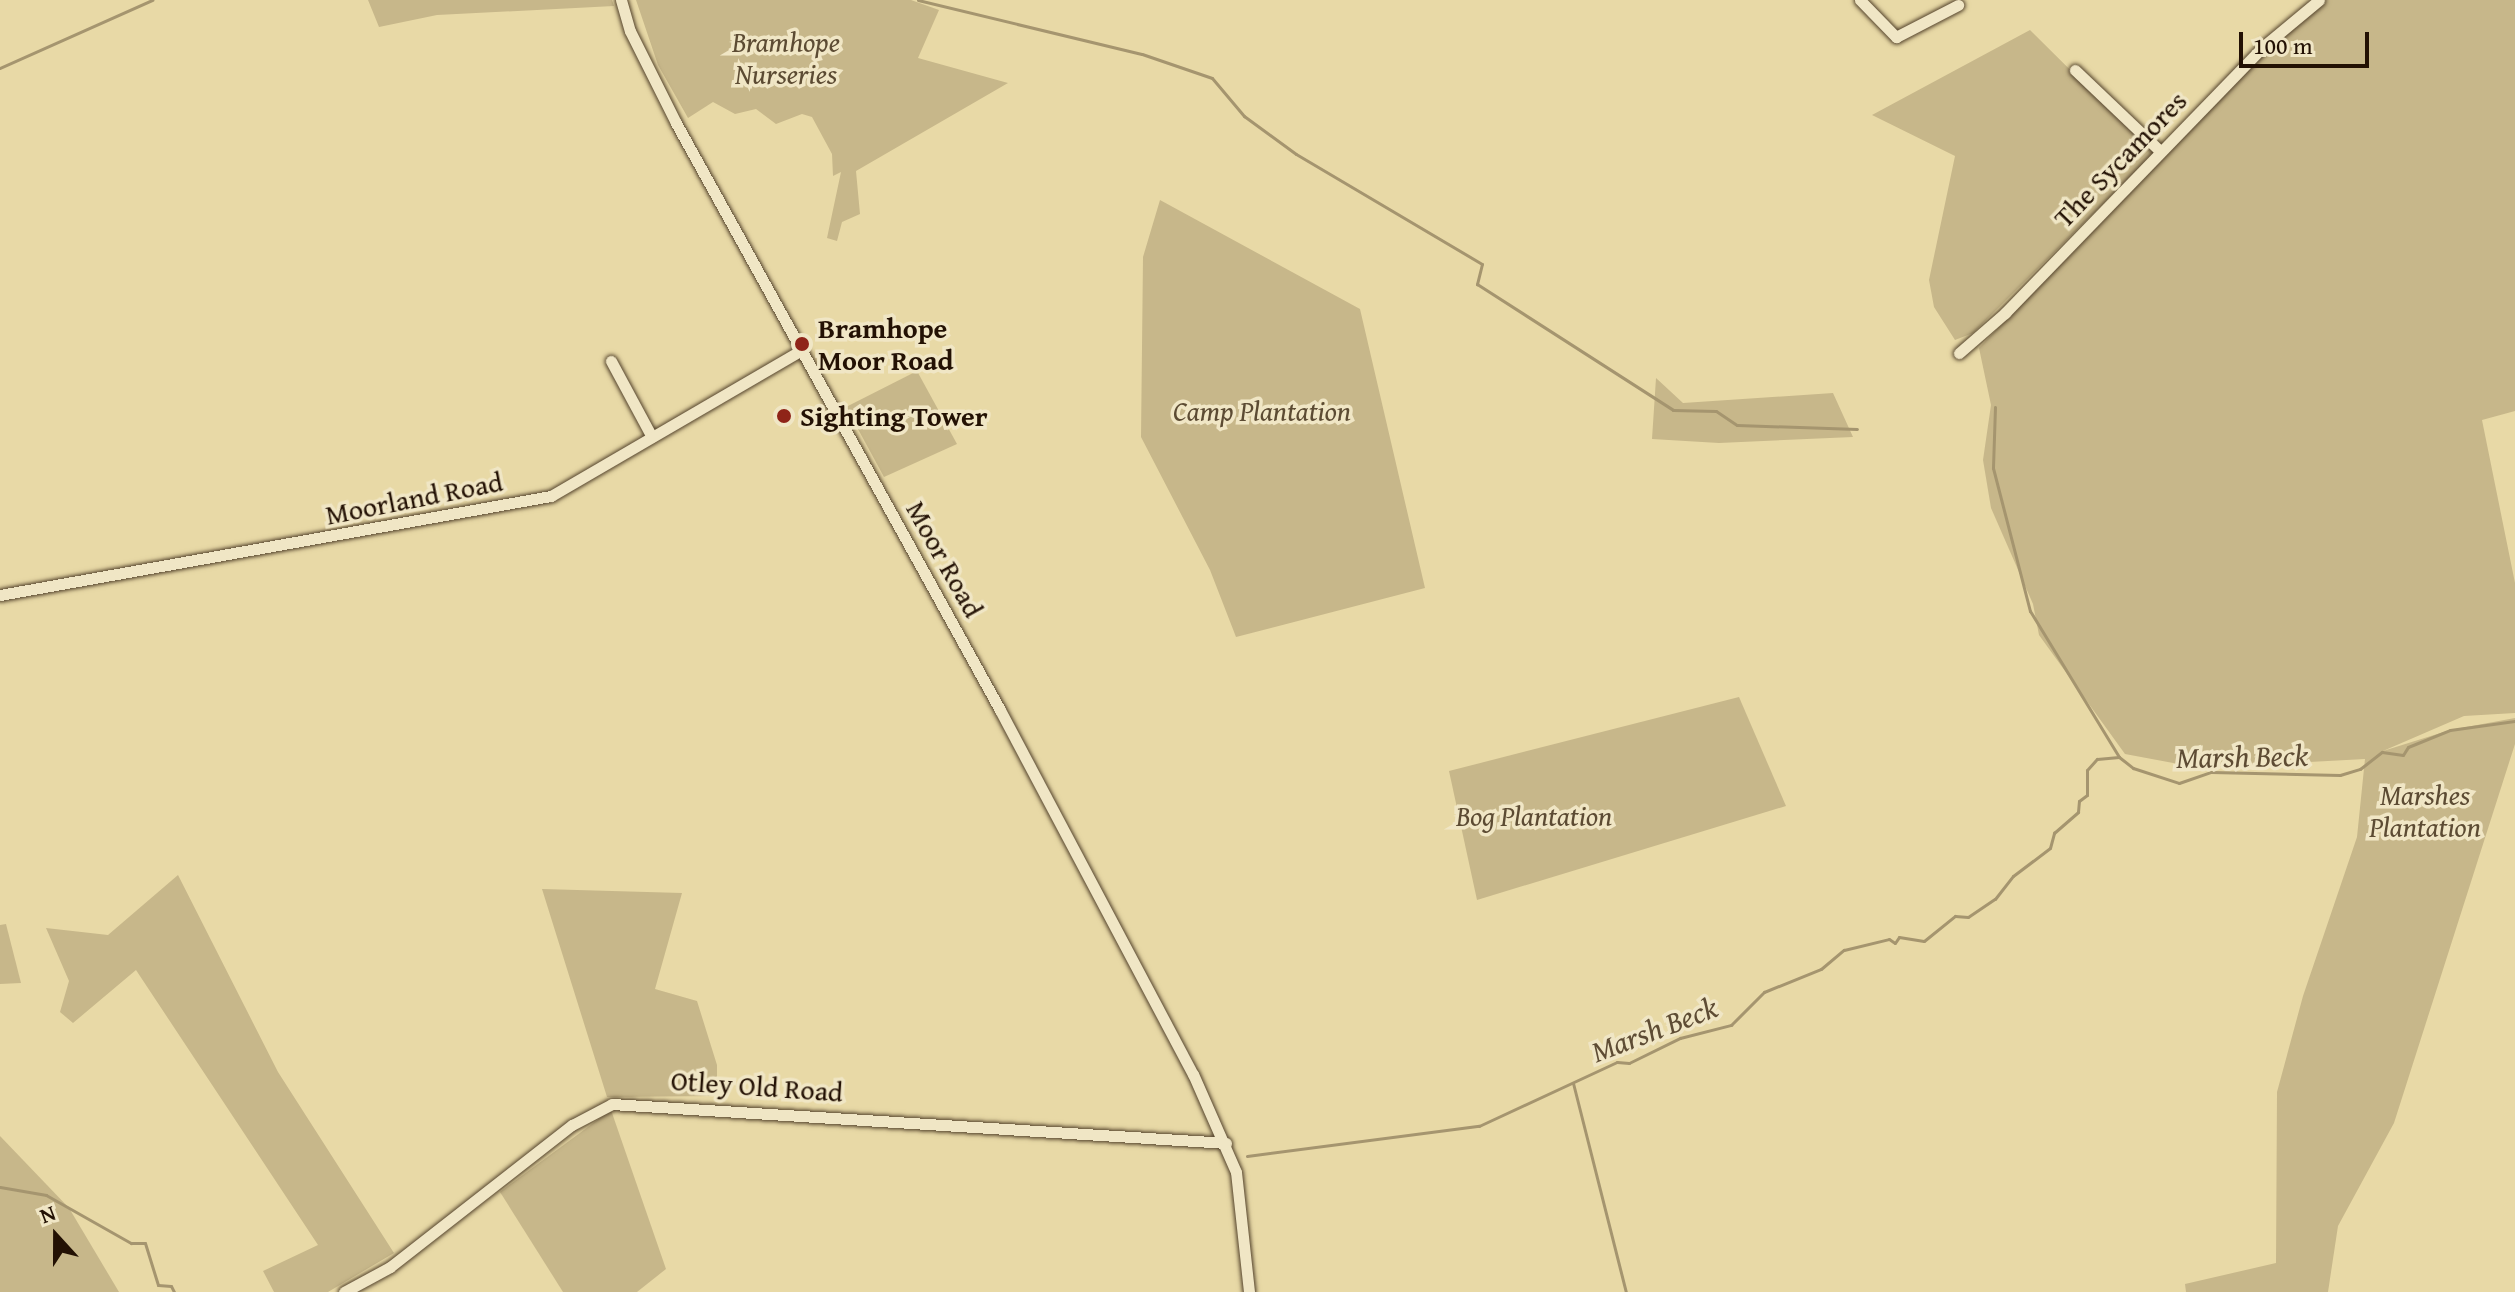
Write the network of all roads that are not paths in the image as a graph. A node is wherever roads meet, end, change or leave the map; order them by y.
1 (621, 0) edge
2 (1860, 0) edge
3 (2319, 0) edge
4 (1958, 5) dead end
5 (2075, 70) dead end
6 (2160, 151) junction
7 (802, 350) junction
8 (1959, 353) dead end
9 (611, 361) dead end
10 (652, 437) junction
11 (0, 595) edge
12 (1226, 1143) junction
13 (344, 1292) edge
14 (1249, 1292) edge

1 - 7 street, Moor Road
2 - 4 street
3 - 6 street, The Sycamores
5 - 6 street
6 - 8 street, The Sycamores
7 - 10 street, Moorland Road
7 - 12 street, Moor Road
9 - 10 street
10 - 11 street, Moorland Road
12 - 13 street, Otley Old Road
12 - 14 street, Moor Road

